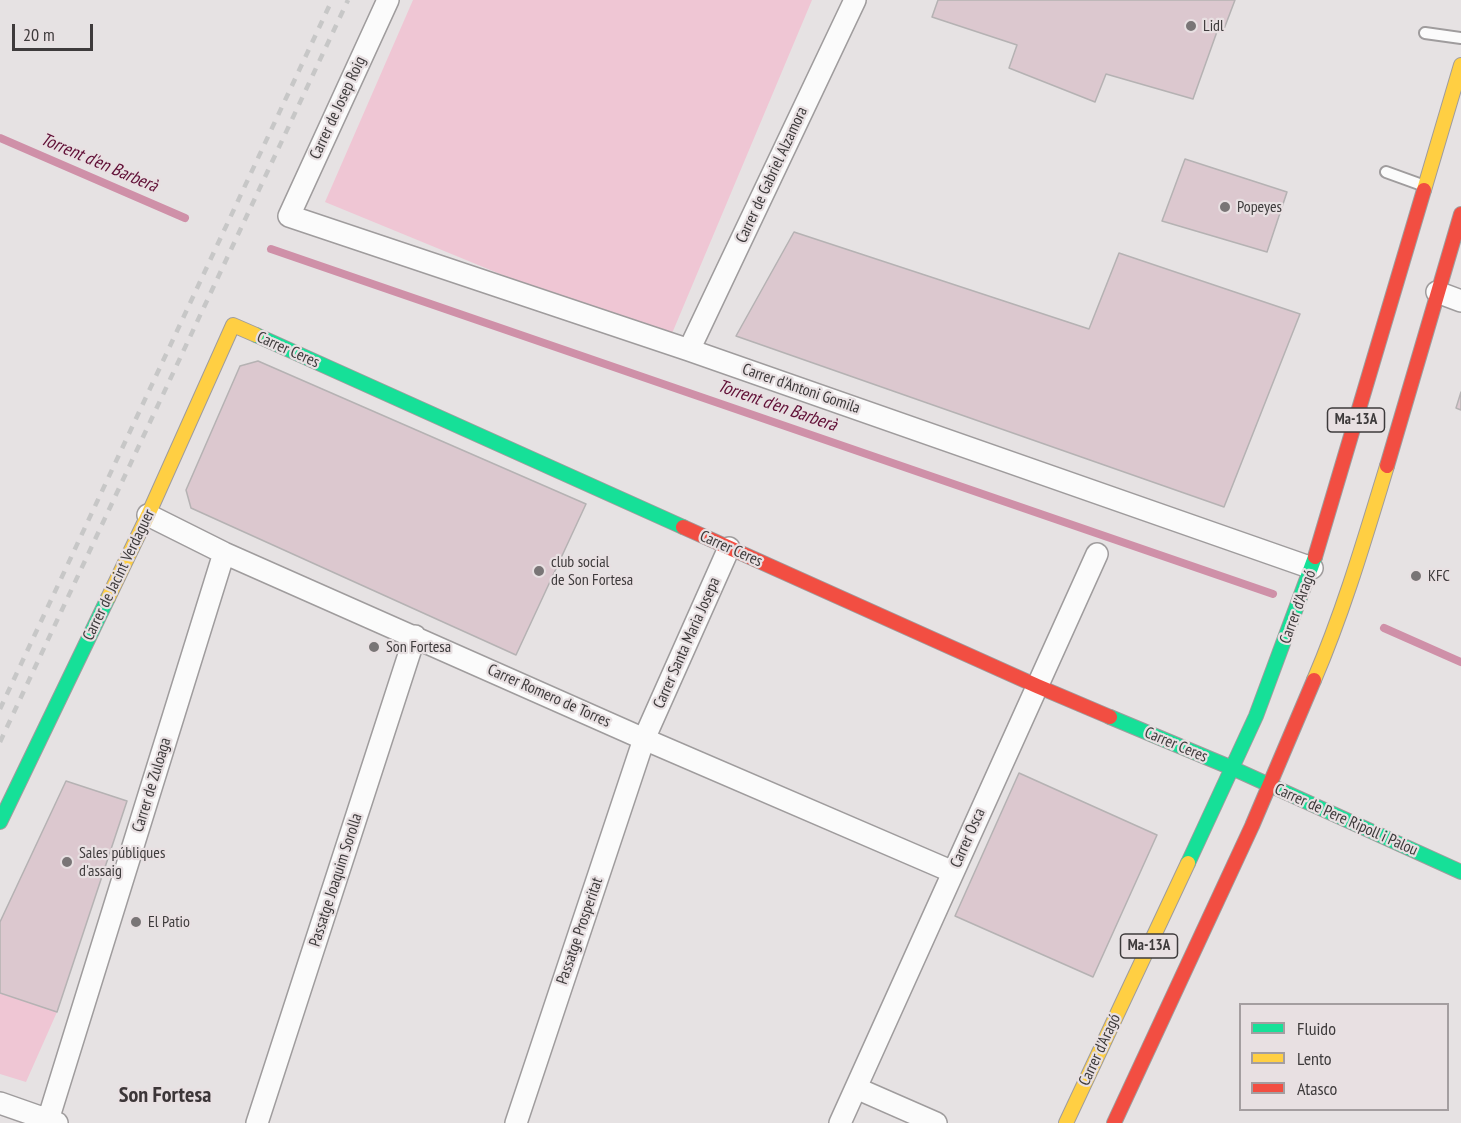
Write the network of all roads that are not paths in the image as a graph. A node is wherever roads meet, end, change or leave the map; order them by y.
1 (388, 0) edge
2 (855, 0) edge
3 (1425, 33) dead end
4 (1461, 38) edge
5 (1461, 64) edge
6 (1386, 172) dead end
7 (1425, 186) junction
8 (1461, 214) edge
9 (288, 216) joint
10 (1404, 260) junction
11 (1413, 275) dead end
12 (1432, 290) junction
13 (1461, 301) edge
14 (233, 325) joint
15 (689, 350) junction
16 (148, 515) junction
17 (729, 548) junction
18 (224, 553) junction
19 (1097, 554) dead end
20 (1312, 568) junction
21 (415, 636) junction
22 (1037, 686) junction
23 (644, 739) junction
24 (1232, 768) junction
25 (1270, 785) junction
26 (0, 822) edge
27 (953, 872) junction
28 (1461, 872) edge
29 (856, 1088) junction
30 (0, 1103) edge
31 (52, 1122) edge
32 (257, 1123) edge
33 (516, 1123) edge
34 (840, 1123) edge
35 (936, 1123) edge
36 (1066, 1123) edge
37 (1114, 1123) edge

1 - 9 street, Carrer de Josep Roig
2 - 15 street, Carrer de Gabriel Alzamora
3 - 4 lane
5 - 7 main road, Carrer d'Aragó / Ma-13A
6 - 7 lane
7 - 10 main road, Carrer d'Aragó / Ma-13A
8 - 12 main road, Ma-13A
9 - 15 street, Carrer d'Antoni Gomila
10 - 11 main road
10 - 20 main road, Carrer d'Aragó / Ma-13A
12 - 13 street
12 - 25 main road, Ma-13A
14 - 16 main road, Carrer de Jacint Verdaguer
14 - 17 main road, Carrer Ceres
15 - 20 street, Carrer d'Antoni Gomila
16 - 18 street, Carrer Romero de Torres
16 - 26 main road, Carrer de Jacint Verdaguer
17 - 22 main road, Carrer Ceres
17 - 23 street, Carrer Santa Maria Josepa
18 - 21 street, Carrer Romero de Torres
18 - 31 street, Carrer de Zuloaga
19 - 22 street, Carrer Osca
20 - 24 main road, Carrer d'Aragó / Ma-13A
21 - 23 street, Carrer Romero de Torres
21 - 32 street, Passatge Joaquim Sorolla
22 - 24 main road, Carrer Ceres
22 - 27 street, Carrer Osca
23 - 27 street, Carrer Romero de Torres
23 - 33 street, Passatge Prosperitat
24 - 25 main road, Carrer de Pere Ripoll i Palou
24 - 36 main road, Carrer d'Aragó / Ma-13A
25 - 28 main road, Carrer de Pere Ripoll i Palou
25 - 37 main road, Ma-13A
27 - 29 street, Carrer Osca
29 - 34 street, Carrer Osca
29 - 35 street
30 - 31 street

